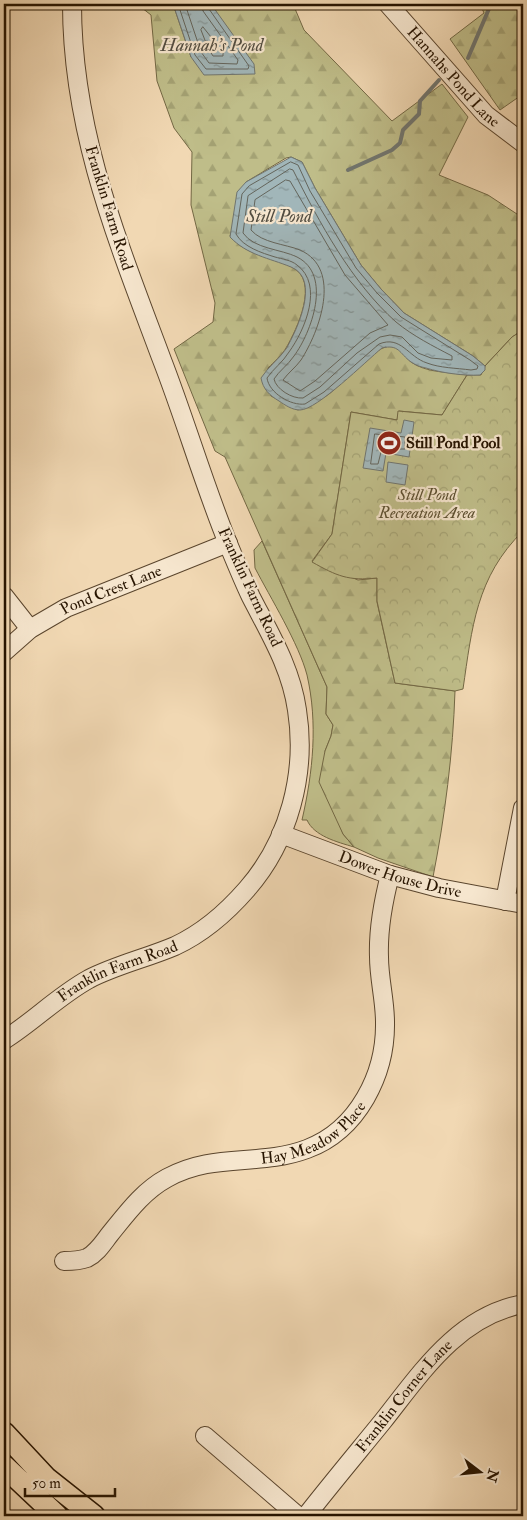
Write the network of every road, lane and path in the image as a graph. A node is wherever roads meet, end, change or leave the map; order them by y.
1 (72, 4) edge
2 (388, 4) edge
3 (523, 143) edge
4 (228, 543) junction
5 (4, 596) edge
6 (30, 629) junction
7 (4, 652) edge
8 (523, 808) edge
9 (281, 834) junction
10 (390, 875) junction
11 (505, 901) junction
12 (523, 904) edge
13 (4, 1040) edge
14 (64, 1261) dead end
15 (523, 1304) edge
16 (4, 1433) edge
17 (205, 1436) dead end
18 (4, 1466) edge
19 (57, 1516) edge
20 (94, 1516) edge
21 (298, 1516) edge
22 (306, 1516) edge

1 - 4 street, Franklin Farm Road
2 - 3 street, Hannahs Pond Lane
4 - 6 street, Pond Crest Lane
4 - 9 street, Franklin Farm Road
5 - 6 street
6 - 7 street, Pond Crest Lane
8 - 11 street
9 - 10 street, Dower House Drive
9 - 13 street, Franklin Farm Road
10 - 11 street, Dower House Drive
10 - 14 street, Hay Meadow Place
11 - 12 street, Dower House Drive
15 - 22 street, Franklin Corner Lane
16 - 20 main road
17 - 21 street
18 - 19 main road

